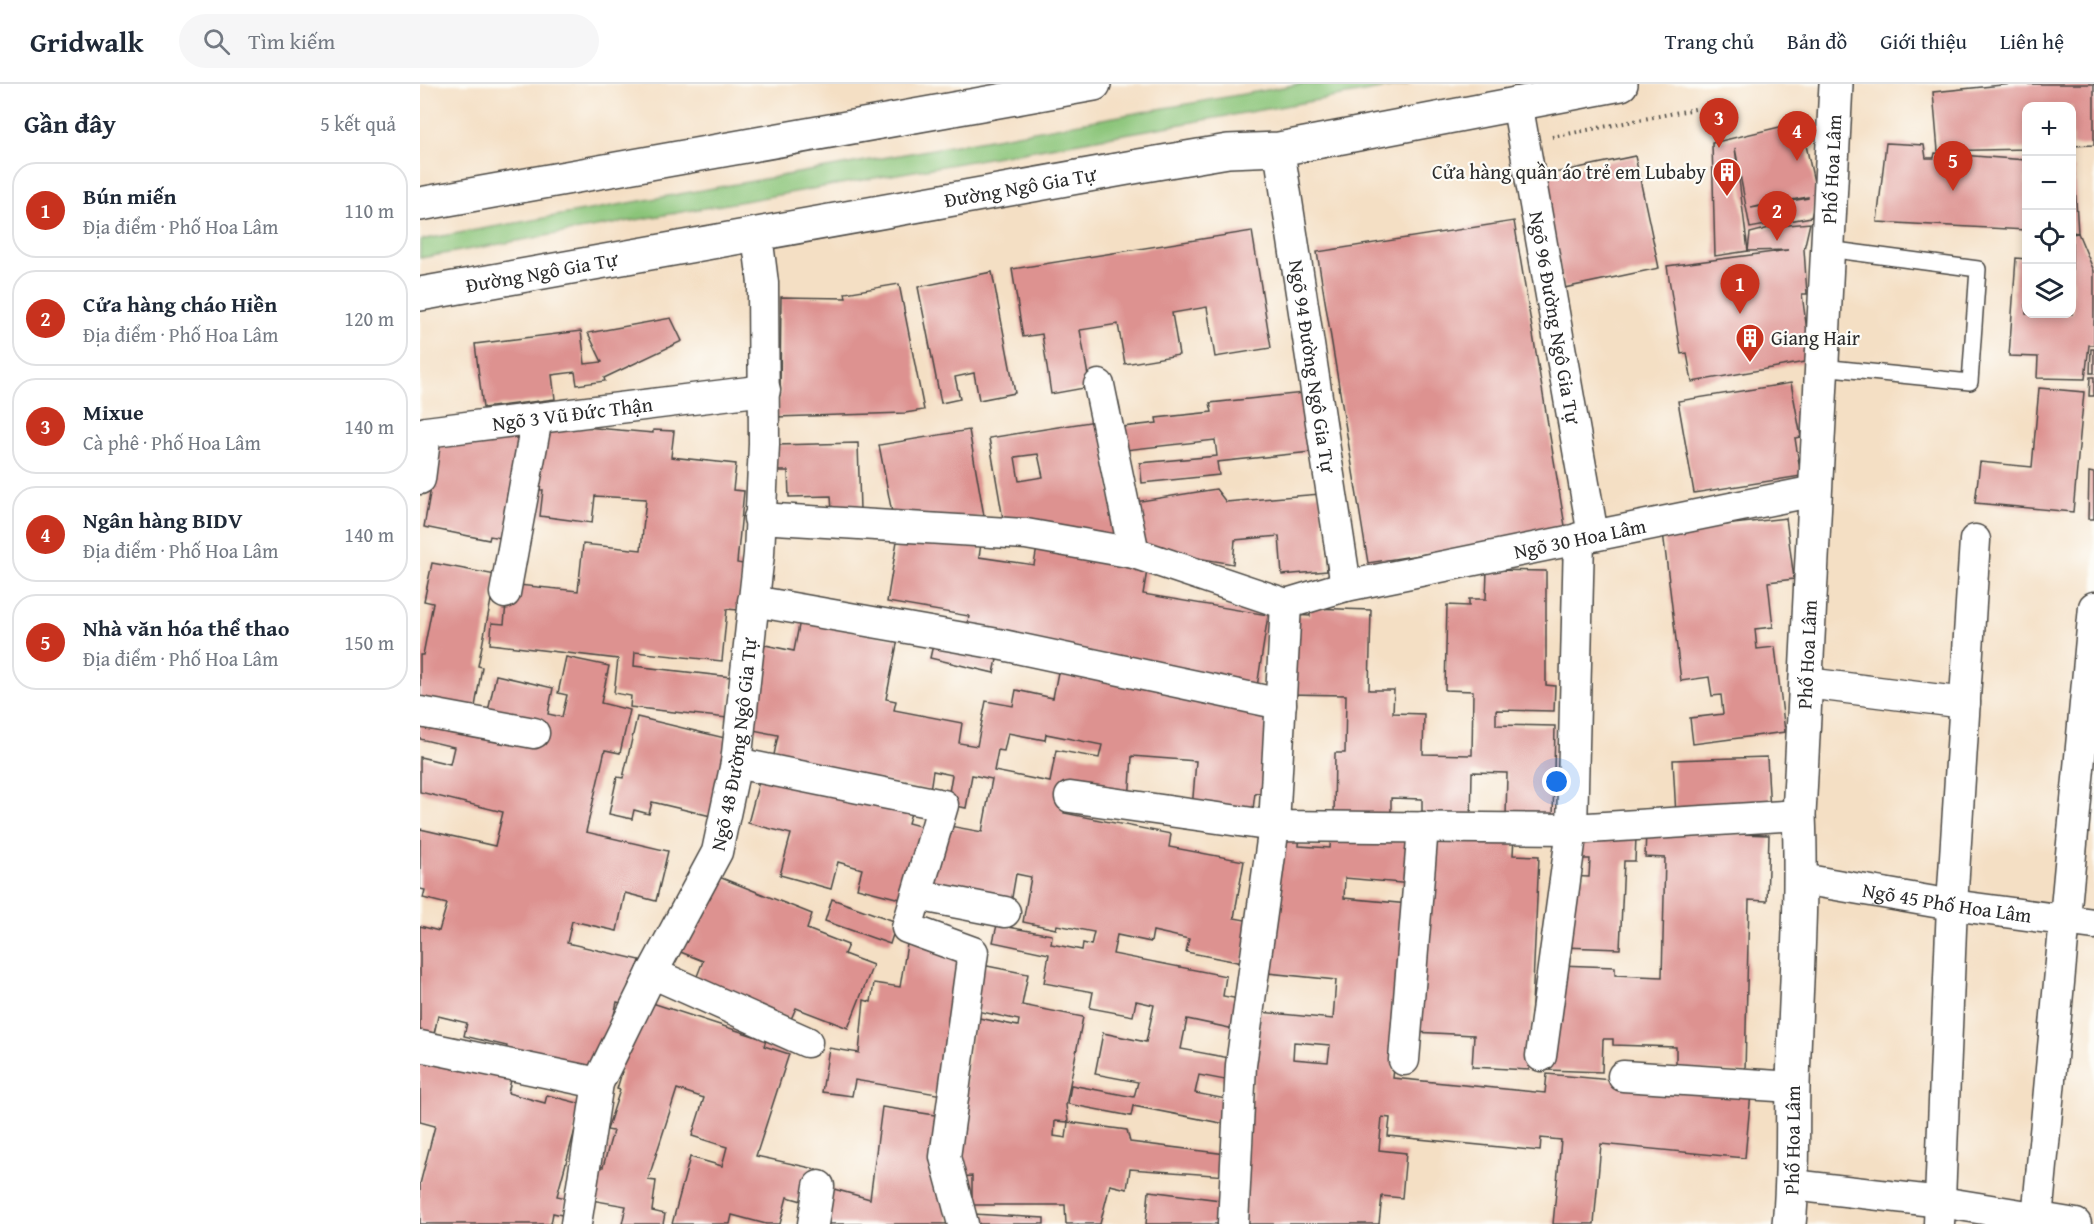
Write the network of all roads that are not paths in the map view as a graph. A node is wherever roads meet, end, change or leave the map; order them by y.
1 (1094, 84) edge
2 (1621, 84) edge
3 (1836, 84) edge
4 (1517, 102) junction
5 (1279, 149) junction
6 (420, 204) edge
7 (757, 235) junction
8 (1828, 249) junction
9 (420, 294) edge
10 (1821, 367) junction
11 (1099, 385) dead end
12 (765, 390) junction
13 (537, 418) junction
14 (420, 479) edge
15 (1815, 491) junction
16 (759, 519) junction
17 (1586, 536) junction
18 (1975, 540) dead end
19 (1134, 553) junction
20 (1346, 586) junction
21 (505, 593) dead end
22 (753, 601) junction
23 (1286, 604) junction
24 (2094, 607) edge
25 (1807, 683) junction
26 (1965, 703) junction
27 (1281, 704) junction
28 (420, 712) edge
29 (534, 733) dead end
30 (736, 763) junction
31 (1070, 797) dead end
32 (1799, 815) junction
33 (1274, 826) junction
34 (1423, 827) junction
35 (1572, 829) junction
36 (1802, 879) junction
37 (917, 895) junction
38 (1952, 905) junction
39 (1005, 912) dead end
40 (2080, 923) edge
41 (652, 973) junction
42 (807, 1042) dead end
43 (420, 1046) edge
44 (1541, 1056) dead end
45 (1404, 1060) dead end
46 (1623, 1076) dead end
47 (598, 1083) junction
48 (1793, 1086) junction
49 (1793, 1185) junction
50 (819, 1186) dead end
51 (1940, 1213) edge
52 (2037, 1219) junction
53 (576, 1224) edge
54 (813, 1224) edge
55 (963, 1224) edge
56 (1233, 1224) edge
57 (1789, 1224) edge
58 (2076, 1224) edge

1 - 6 main road
2 - 4 main road, Đường Ngô Gia Tự
3 - 8 main road, Phố Hoa Lâm
4 - 5 main road, Đường Ngô Gia Tự
4 - 17 street, Ngõ 96 Đường Ngô Gia Tự
5 - 7 main road, Đường Ngô Gia Tự
5 - 20 street, Ngõ 94 Đường Ngô Gia Tự
7 - 9 main road, Đường Ngô Gia Tự
7 - 12 street, Ngõ 48 Đường Ngô Gia Tự
8 - 10 main road, Phố Hoa Lâm
8 - 10 lane
10 - 15 main road, Phố Hoa Lâm
11 - 19 street
12 - 13 street, Ngõ 3 Vũ Đức Thận
12 - 16 street, Ngõ 48 Đường Ngô Gia Tự
13 - 14 street, Ngõ 3 Vũ Đức Thận
13 - 21 street
15 - 17 street, Ngõ 30 Hoa Lâm
15 - 25 main road, Phố Hoa Lâm
16 - 19 street
16 - 22 street, Ngõ 48 Đường Ngô Gia Tự
17 - 20 street, Ngõ 30 Hoa Lâm
17 - 35 street, Ngõ 96 Đường Ngô Gia Tự
18 - 26 street
19 - 23 street
20 - 23 street, Ngõ 30 Hoa Lâm
22 - 27 street
22 - 30 street, Ngõ 48 Đường Ngô Gia Tự
23 - 27 street
24 - 40 street
25 - 26 street
25 - 32 main road, Phố Hoa Lâm
26 - 38 street
27 - 33 street
28 - 29 street
30 - 37 street
30 - 41 street, Ngõ 48 Đường Ngô Gia Tự
31 - 33 street
32 - 35 street
32 - 36 main road, Phố Hoa Lâm
33 - 34 street
33 - 56 street
34 - 35 street
34 - 45 street
35 - 44 street, Ngõ 96 Đường Ngô Gia Tự
36 - 38 street, Ngõ 45 Phố Hoa Lâm
36 - 48 main road, Phố Hoa Lâm
37 - 39 street
37 - 55 street
38 - 40 street, Ngõ 45 Phố Hoa Lâm
38 - 51 street
40 - 52 street
41 - 42 street
41 - 47 street, Ngõ 48 Đường Ngô Gia Tự
43 - 47 street
46 - 48 street
47 - 53 street, Ngõ 48 Đường Ngô Gia Tự
48 - 49 main road, Phố Hoa Lâm
49 - 51 street
49 - 57 main road, Phố Hoa Lâm
50 - 54 street
51 - 52 street
52 - 58 street

